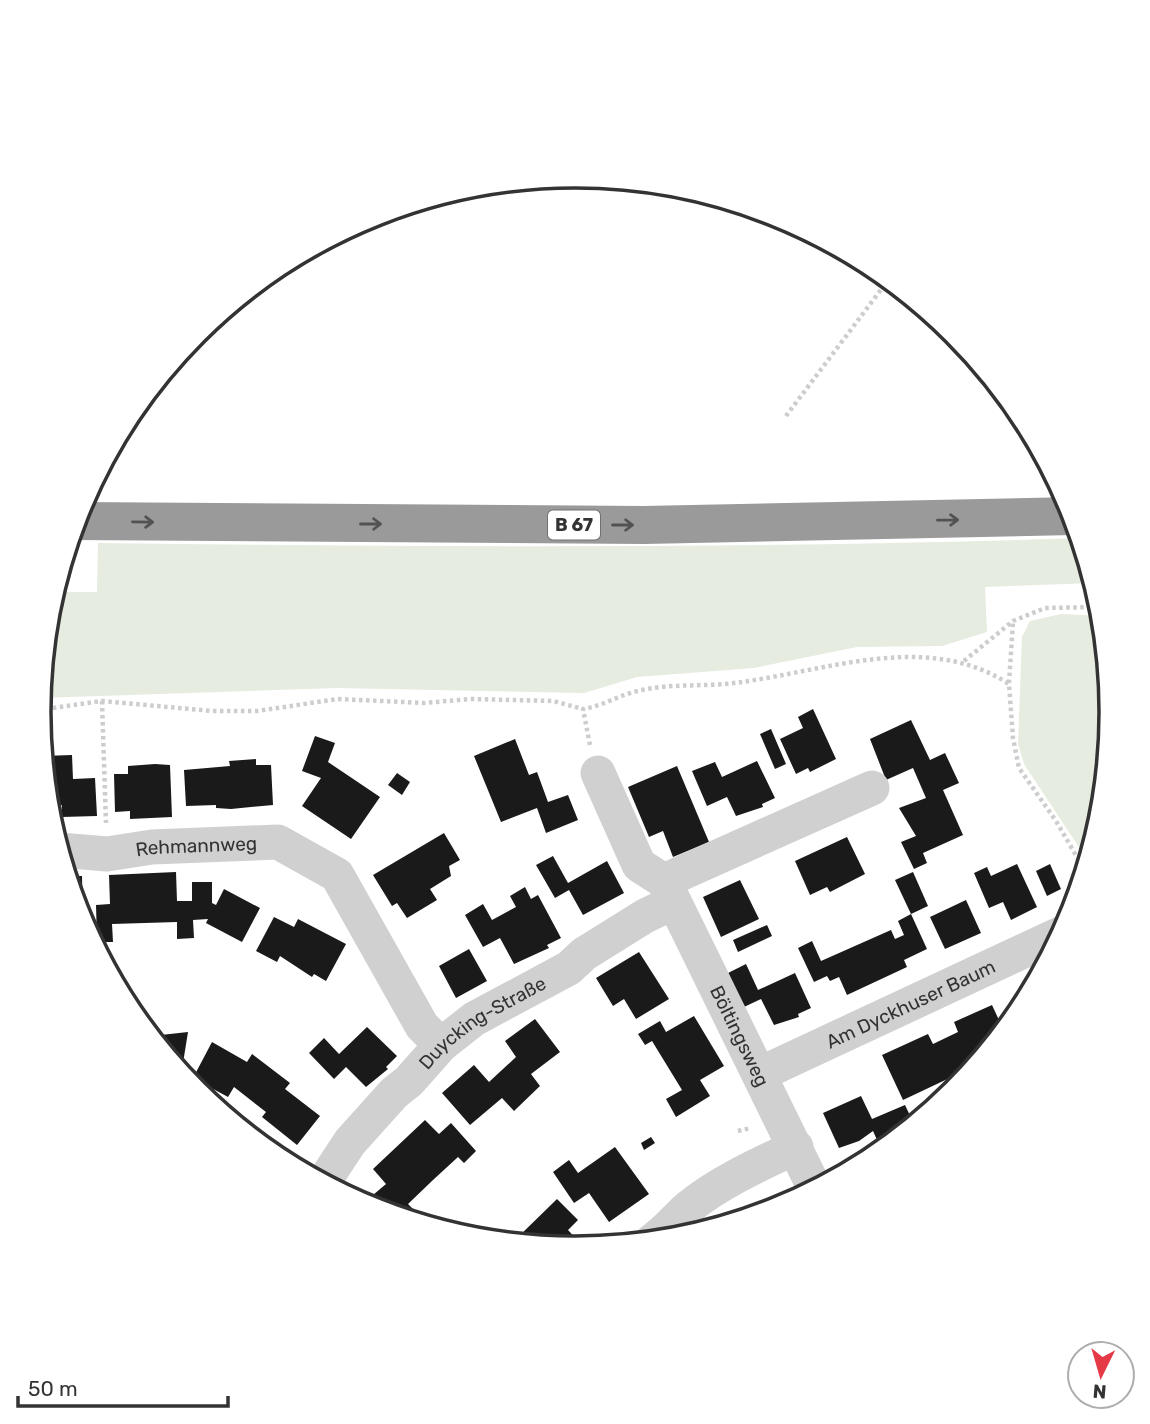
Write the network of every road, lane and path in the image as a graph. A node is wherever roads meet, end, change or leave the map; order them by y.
1 (882, 288) edge
2 (786, 416) dead end
3 (1051, 492) edge
4 (98, 496) edge
5 (1061, 516) edge
6 (87, 521) edge
7 (1088, 607) edge
8 (1013, 621) junction
9 (963, 662) junction
10 (1009, 684) junction
11 (102, 701) junction
12 (51, 708) edge
13 (583, 709) junction
14 (598, 773) joint
15 (872, 788) dead end
16 (70, 851) edge
17 (107, 854) junction
18 (1078, 859) edge
19 (669, 892) junction
20 (1047, 940) edge
21 (441, 1045) junction
22 (760, 1074) junction
23 (796, 1147) junction
24 (329, 1174) edge
25 (811, 1180) edge
26 (673, 1227) edge

1 - 2 path
3 - 4 highway, B 67
6 -> 5 highway, B 67
7 - 8 path
8 - 9 path
8 - 10 path
9 - 10 path
9 - 13 path
10 - 18 path
11 - 12 path
11 - 13 path
11 - 17 path
13 - 14 path
14 - 19 street, Böltingsweg
15 - 19 street
16 - 17 street, Rehmannweg
17 - 21 street, Rehmannweg
19 - 21 street, Duycking-Straße
19 - 22 street, Böltingsweg
20 - 22 street, Am Dyckhuser Baum
21 - 24 street, Duycking-Straße
22 - 23 street, Böltingsweg
23 - 25 street, Böltingsweg
23 - 26 street

